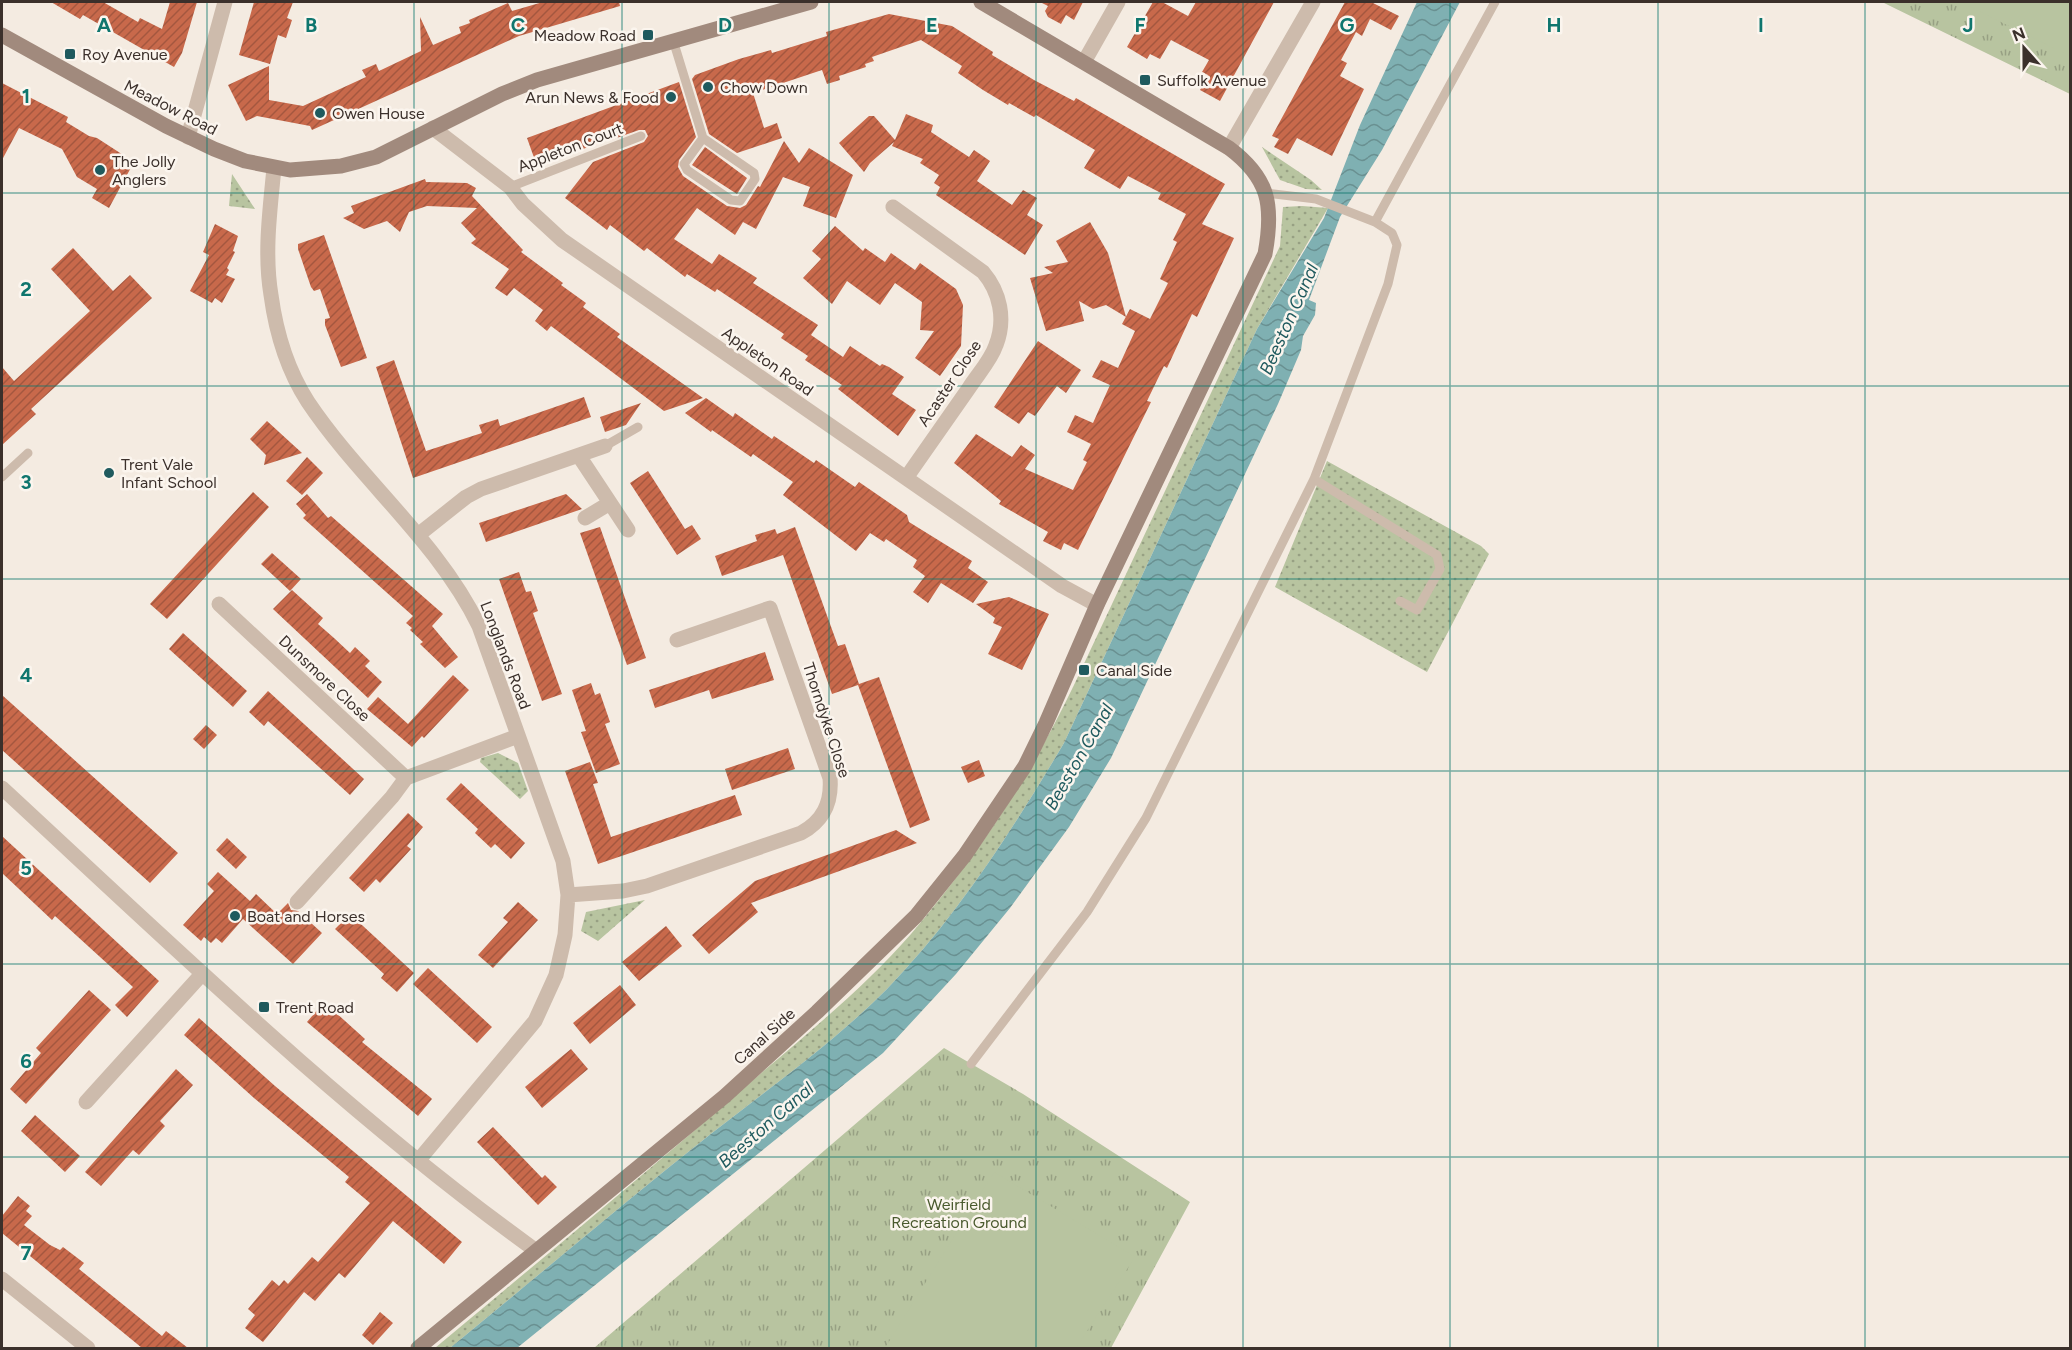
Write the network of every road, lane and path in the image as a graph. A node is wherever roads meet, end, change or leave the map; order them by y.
1 (225, 2) edge
2 (811, 2) edge
3 (981, 2) edge
4 (1118, 2) edge
5 (1313, 2) edge
6 (1495, 2) edge
7 (783, 6) edge
8 (2, 35) edge
9 (673, 40) junction
10 (1084, 62) junction
11 (433, 128) junction
12 (641, 136) dead end
13 (188, 137) junction
14 (703, 138) junction
15 (1229, 148) junction
16 (274, 168) junction
17 (510, 187) junction
18 (1266, 193) junction
19 (893, 207) dead end
20 (1375, 222) junction
21 (638, 427) dead end
22 (605, 446) joint
23 (28, 453) dead end
24 (579, 456) junction
25 (2, 477) edge
26 (906, 478) junction
27 (1314, 479) junction
28 (610, 502) junction
29 (585, 518) dead end
30 (628, 530) dead end
31 (418, 535) junction
32 (1400, 601) dead end
33 (219, 604) dead end
34 (1097, 605) junction
35 (677, 640) dead end
36 (518, 736) junction
37 (406, 778) junction
38 (2, 788) edge
39 (568, 895) junction
40 (297, 902) dead end
41 (202, 974) junction
42 (971, 1064) dead end
43 (86, 1102) dead end
44 (418, 1161) junction
45 (535, 1250) junction
46 (2, 1278) edge
47 (88, 1348) edge
48 (418, 1348) edge

1 - 13 street
2 - 7 street, Meadow Road
3 - 10 street
4 - 10 street
5 - 15 street
6 - 20 lane
7 - 9 street, Meadow Road
8 - 13 street, Meadow Road
9 - 11 street, Meadow Road
9 - 14 lane
10 - 15 street
11 - 16 street, Meadow Road
11 - 17 street, Appleton Road
12 - 17 lane, Appleton Court
13 - 16 street, Meadow Road
14 - 14 lane
15 - 18 street
16 - 31 street, Longlands Road
17 - 26 street, Appleton Road
18 - 20 lane
18 - 34 street, Canal Side
19 - 26 street, Acaster Close
20 - 27 lane
21 - 22 lane
22 - 24 street
23 - 25 lane
24 - 28 street
24 - 31 street
26 - 34 street, Appleton Road
27 - 32 lane
27 - 42 lane
28 - 29 street
28 - 30 street
31 - 36 street, Longlands Road
33 - 37 street, Dunsmore Close
34 - 45 street, Canal Side
35 - 39 street, Thorndyke Close
36 - 37 street
36 - 39 street, Longlands Road
37 - 40 street
38 - 41 street
39 - 44 street, Longlands Road
41 - 43 street
41 - 44 street
44 - 45 street
45 - 48 street, Canal Side
46 - 47 street

